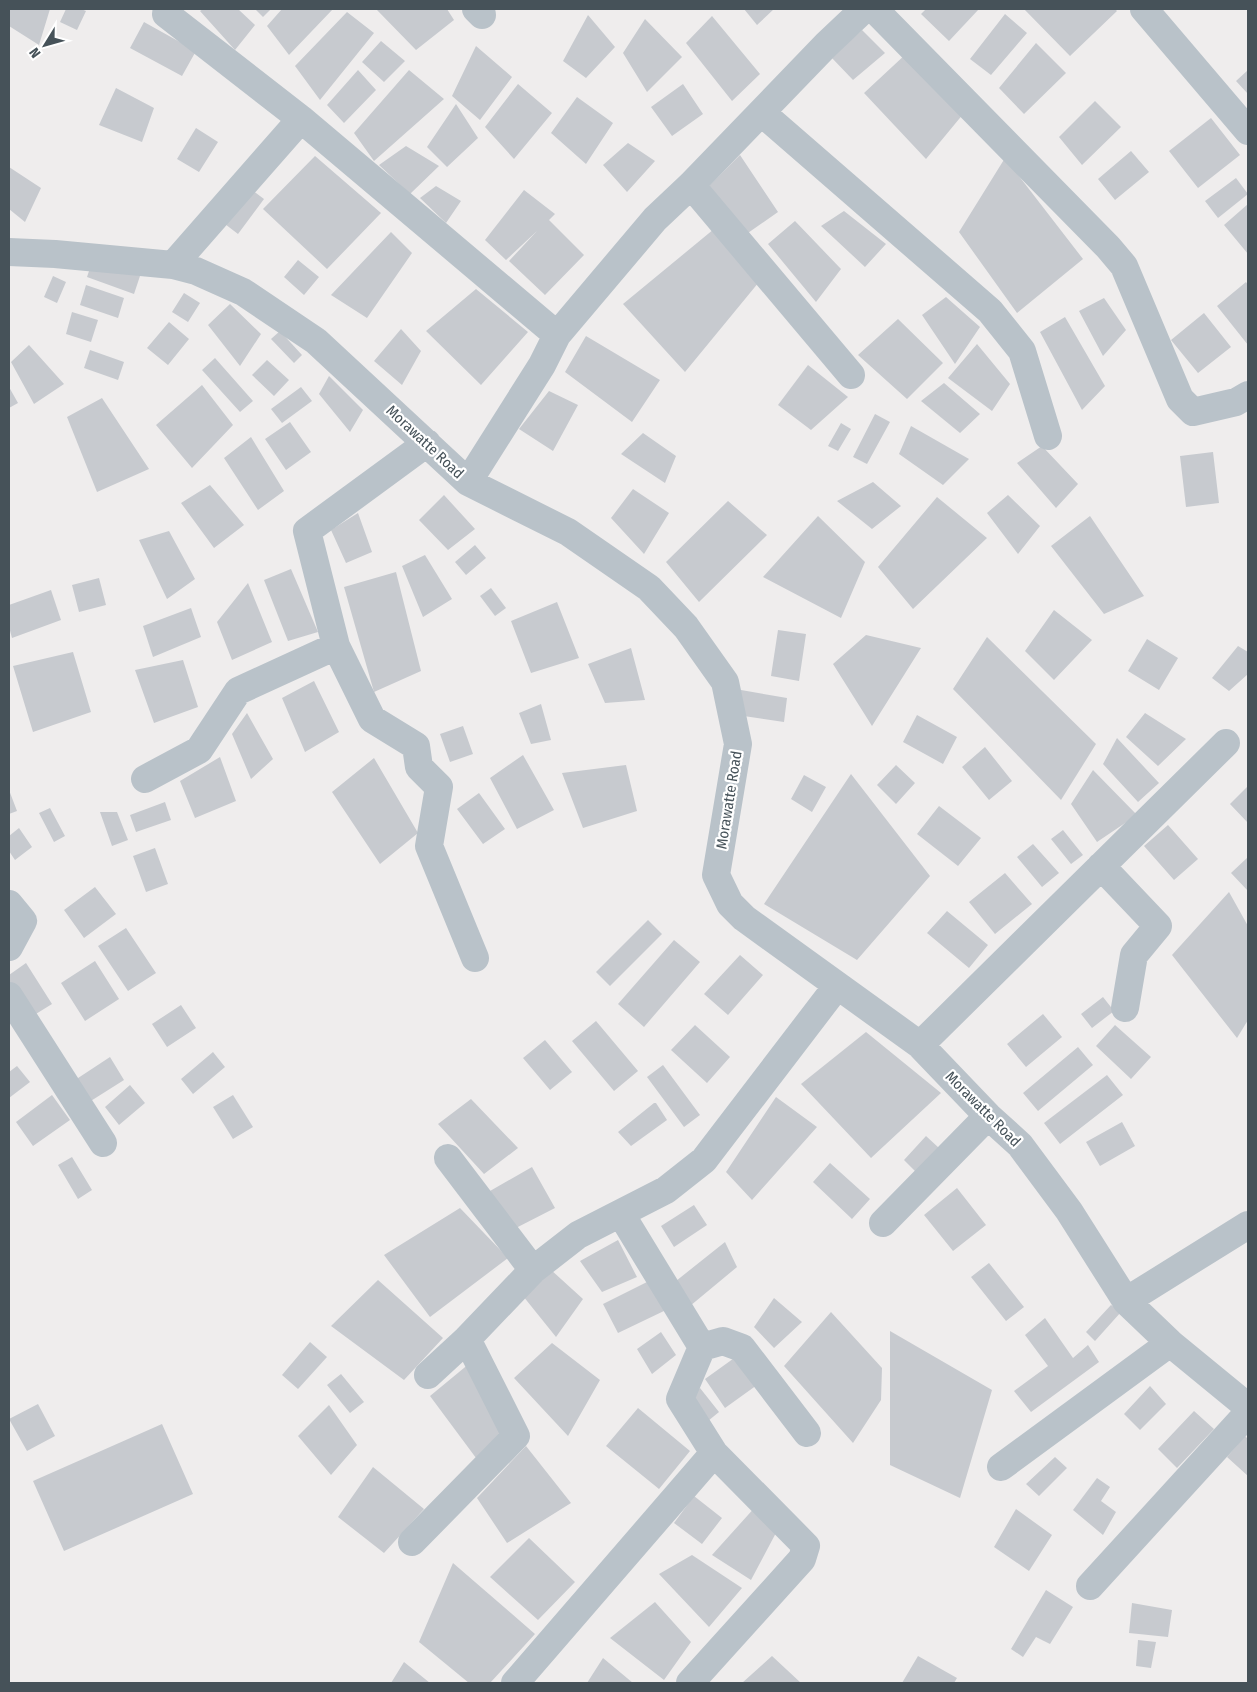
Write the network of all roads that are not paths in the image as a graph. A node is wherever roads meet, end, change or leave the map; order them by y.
1 (864, 9) edge
2 (874, 9) edge
3 (1144, 9) edge
4 (166, 14) dead end
5 (762, 113) junction
6 (301, 119) junction
7 (1248, 131) edge
8 (691, 185) junction
9 (9, 252) edge
10 (173, 265) junction
11 (557, 335) junction
12 (851, 375) dead end
13 (1248, 395) edge
14 (1048, 436) dead end
15 (427, 443) junction
16 (468, 482) junction
17 (336, 646) junction
18 (1226, 742) dead end
19 (145, 779) dead end
20 (1101, 866) junction
21 (9, 904) edge
22 (9, 947) edge
23 (475, 958) dead end
24 (837, 986) junction
25 (9, 998) edge
26 (1125, 1008) dead end
27 (920, 1045) junction
28 (988, 1116) junction
29 (103, 1143) dead end
30 (448, 1158) dead end
31 (621, 1214) junction
32 (883, 1222) dead end
33 (1248, 1225) edge
34 (533, 1270) junction
35 (1126, 1301) junction
36 (467, 1339) junction
37 (1170, 1343) junction
38 (702, 1347) junction
39 (428, 1375) dead end
40 (1248, 1407) edge
41 (1248, 1413) edge
42 (807, 1432) dead end
43 (714, 1453) junction
44 (1000, 1468) dead end
45 (412, 1542) dead end
46 (1090, 1586) dead end
47 (692, 1682) edge
48 (515, 1683) edge

1 - 5 street
2 - 13 street
3 - 7 street
4 - 6 street
5 - 8 street
5 - 14 street
6 - 10 street
6 - 11 street
8 - 11 street
8 - 12 street
9 - 10 street, Morawatte Road
10 - 15 street, Morawatte Road
11 - 16 street
15 - 16 street, Morawatte Road
15 - 17 street
16 - 24 street, Morawatte Road
17 - 19 street
17 - 23 street
18 - 20 street
20 - 26 street
20 - 27 street
21 - 22 street
24 - 27 street, Morawatte Road
24 - 31 street
25 - 29 street
27 - 28 street, Morawatte Road
28 - 32 street
28 - 35 street, Morawatte Road
30 - 34 street
31 - 34 street
31 - 38 street
33 - 35 street
34 - 36 street
35 - 37 street, Morawatte Road
36 - 39 street
36 - 45 street
37 - 40 street, Morawatte Road
37 - 44 street
38 - 42 street
38 - 43 street
41 - 46 street
43 - 47 street
43 - 48 street

